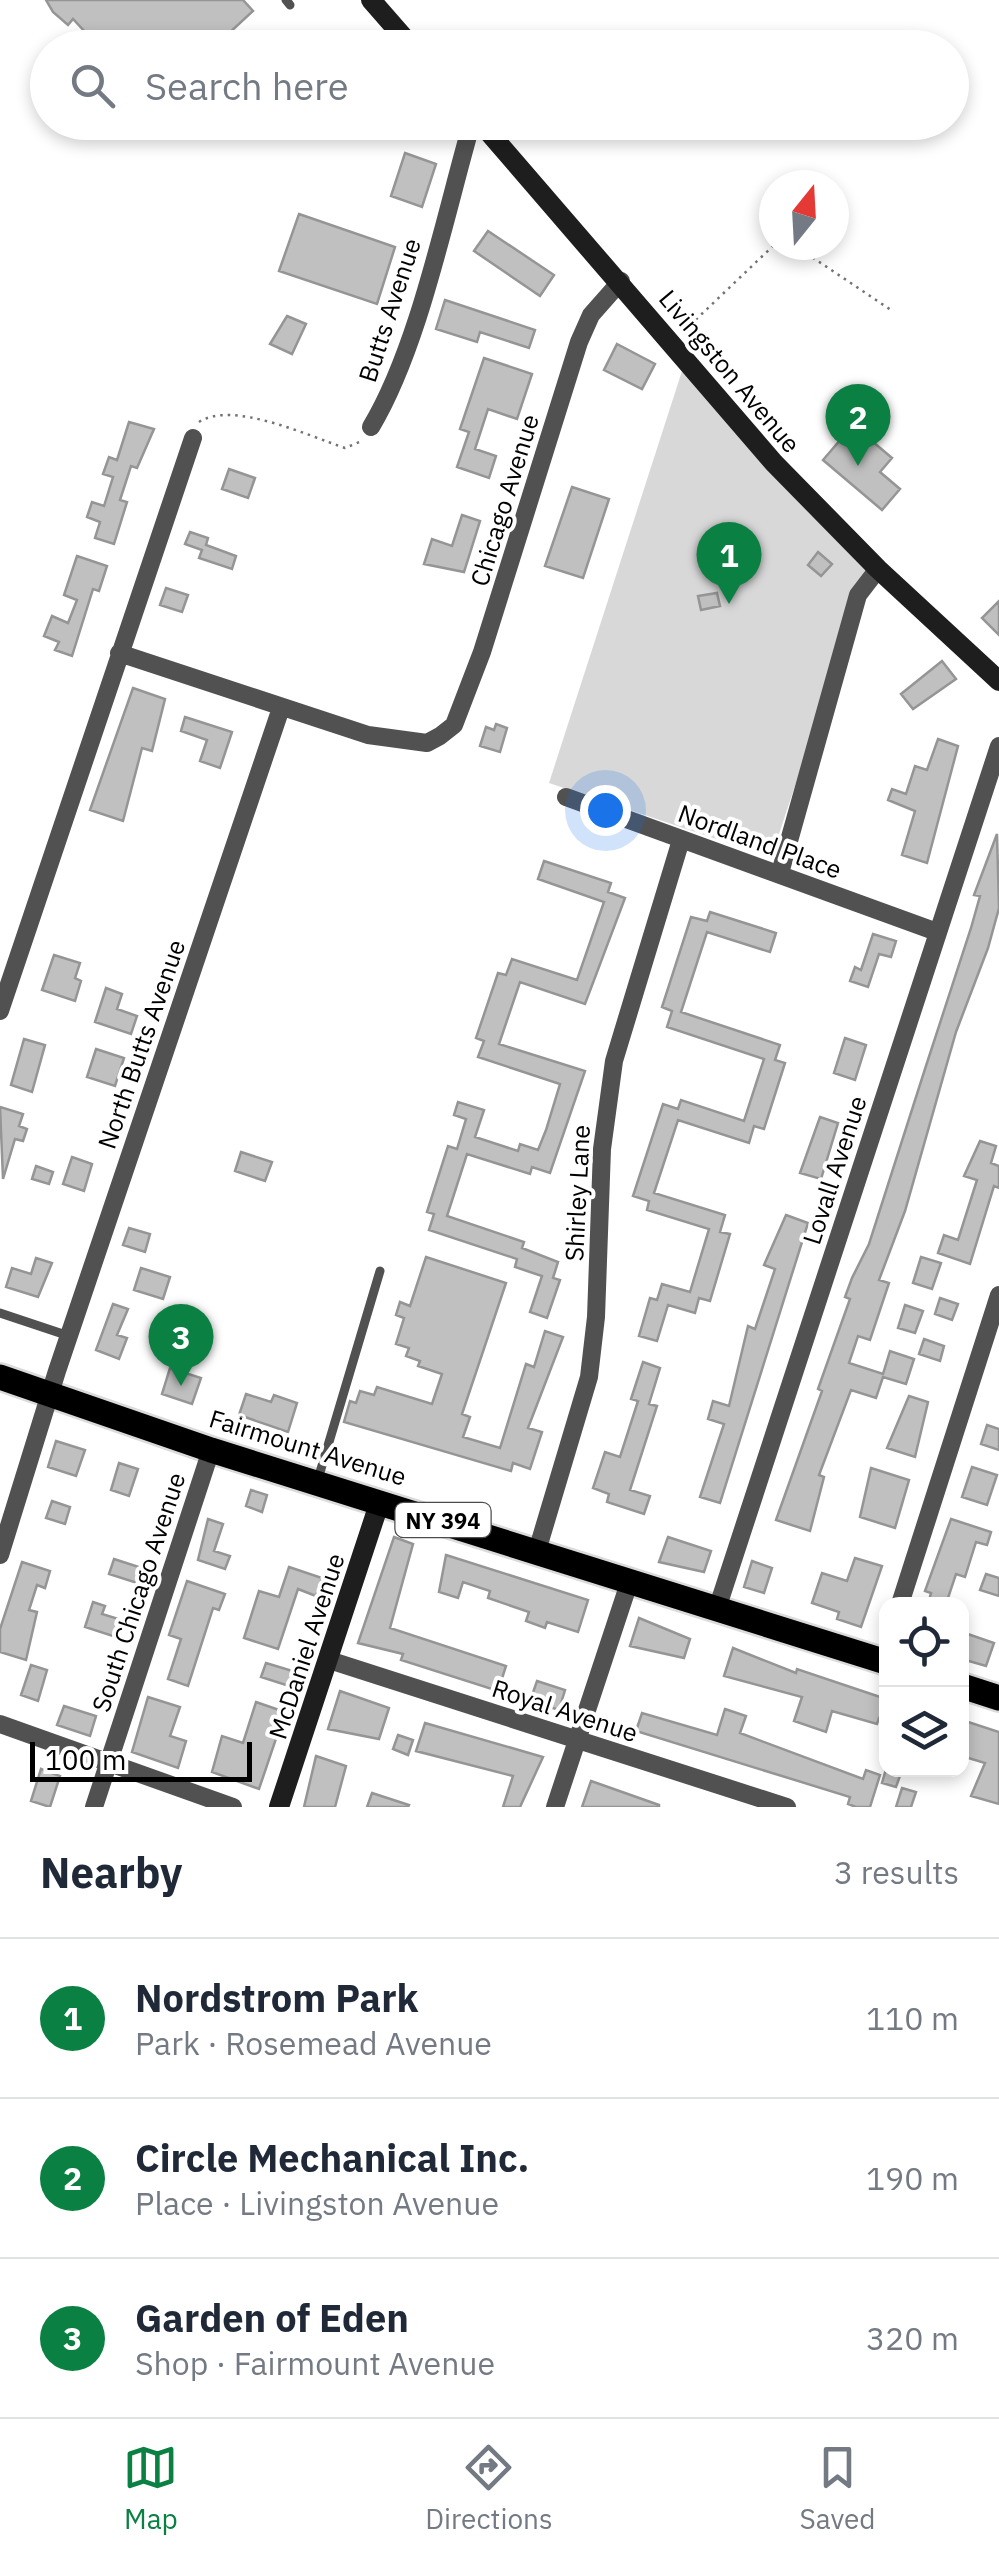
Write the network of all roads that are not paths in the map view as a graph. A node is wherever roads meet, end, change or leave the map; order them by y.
1 (371, 0) edge
2 (397, 30) edge
3 (467, 140) edge
4 (496, 140) edge
5 (621, 282) junction
6 (370, 427) road end
7 (193, 438) road end
8 (878, 569) junction
9 (118, 653) junction
10 (999, 681) edge
11 (282, 708) junction
12 (999, 746) edge
13 (566, 796) dead end
14 (681, 840) junction
15 (780, 874) junction
16 (937, 932) junction
17 (0, 1011) edge
18 (380, 1271) dead end
19 (999, 1295) edge
20 (0, 1313) edge
21 (69, 1336) junction
22 (0, 1378) edge
23 (50, 1396) junction
24 (211, 1450) junction
25 (316, 1483) junction
26 (380, 1501) junction
27 (537, 1551) junction
28 (0, 1555) edge
29 (630, 1580) junction
30 (902, 1597) edge
31 (717, 1609) junction
32 (879, 1653) edge
33 (329, 1660) junction
34 (965, 1687) edge
35 (999, 1698) edge
36 (0, 1724) edge
37 (577, 1740) junction
38 (108, 1764) junction
39 (94, 1807) edge
40 (233, 1807) edge
41 (280, 1807) edge
42 (555, 1807) edge
43 (787, 1807) edge

1 - 2 street
3 - 6 street, Butts Avenue
4 - 5 street, Livingston Avenue
5 - 8 street, Livingston Avenue
5 - 11 street, Chicago Avenue
7 - 9 street
8 - 10 street, Livingston Avenue
8 - 15 street
9 - 11 street
9 - 17 street
11 - 21 street, North Butts Avenue
12 - 16 street, Lovall Avenue
13 - 14 street, Nordland Place
14 - 15 street, Nordland Place
14 - 27 street, Shirley Lane
15 - 16 street, Nordland Place
16 - 31 street, Lovall Avenue
18 - 25 lane
19 - 30 street
20 - 21 lane
21 - 23 street, North Butts Avenue
22 - 23 main road, Fairmount Avenue / NY 394
23 - 24 main road, Fairmount Avenue / NY 394
23 - 28 street, North Butts Avenue
24 - 25 main road, Fairmount Avenue / NY 394
24 - 38 street, South Chicago Avenue
25 - 26 main road, Fairmount Avenue / NY 394
26 - 27 main road, Fairmount Avenue / NY 394
26 - 33 street, McDaniel Avenue
27 - 29 main road, Fairmount Avenue / NY 394
29 - 31 main road, Fairmount Avenue / NY 394
29 - 37 street
31 - 32 main road, Fairmount Avenue / NY 394
33 - 37 street, Royal Avenue
33 - 41 street, McDaniel Avenue
34 - 35 main road
36 - 38 street
37 - 42 street
37 - 43 street, Royal Avenue
38 - 39 street, South Chicago Avenue
38 - 40 street

